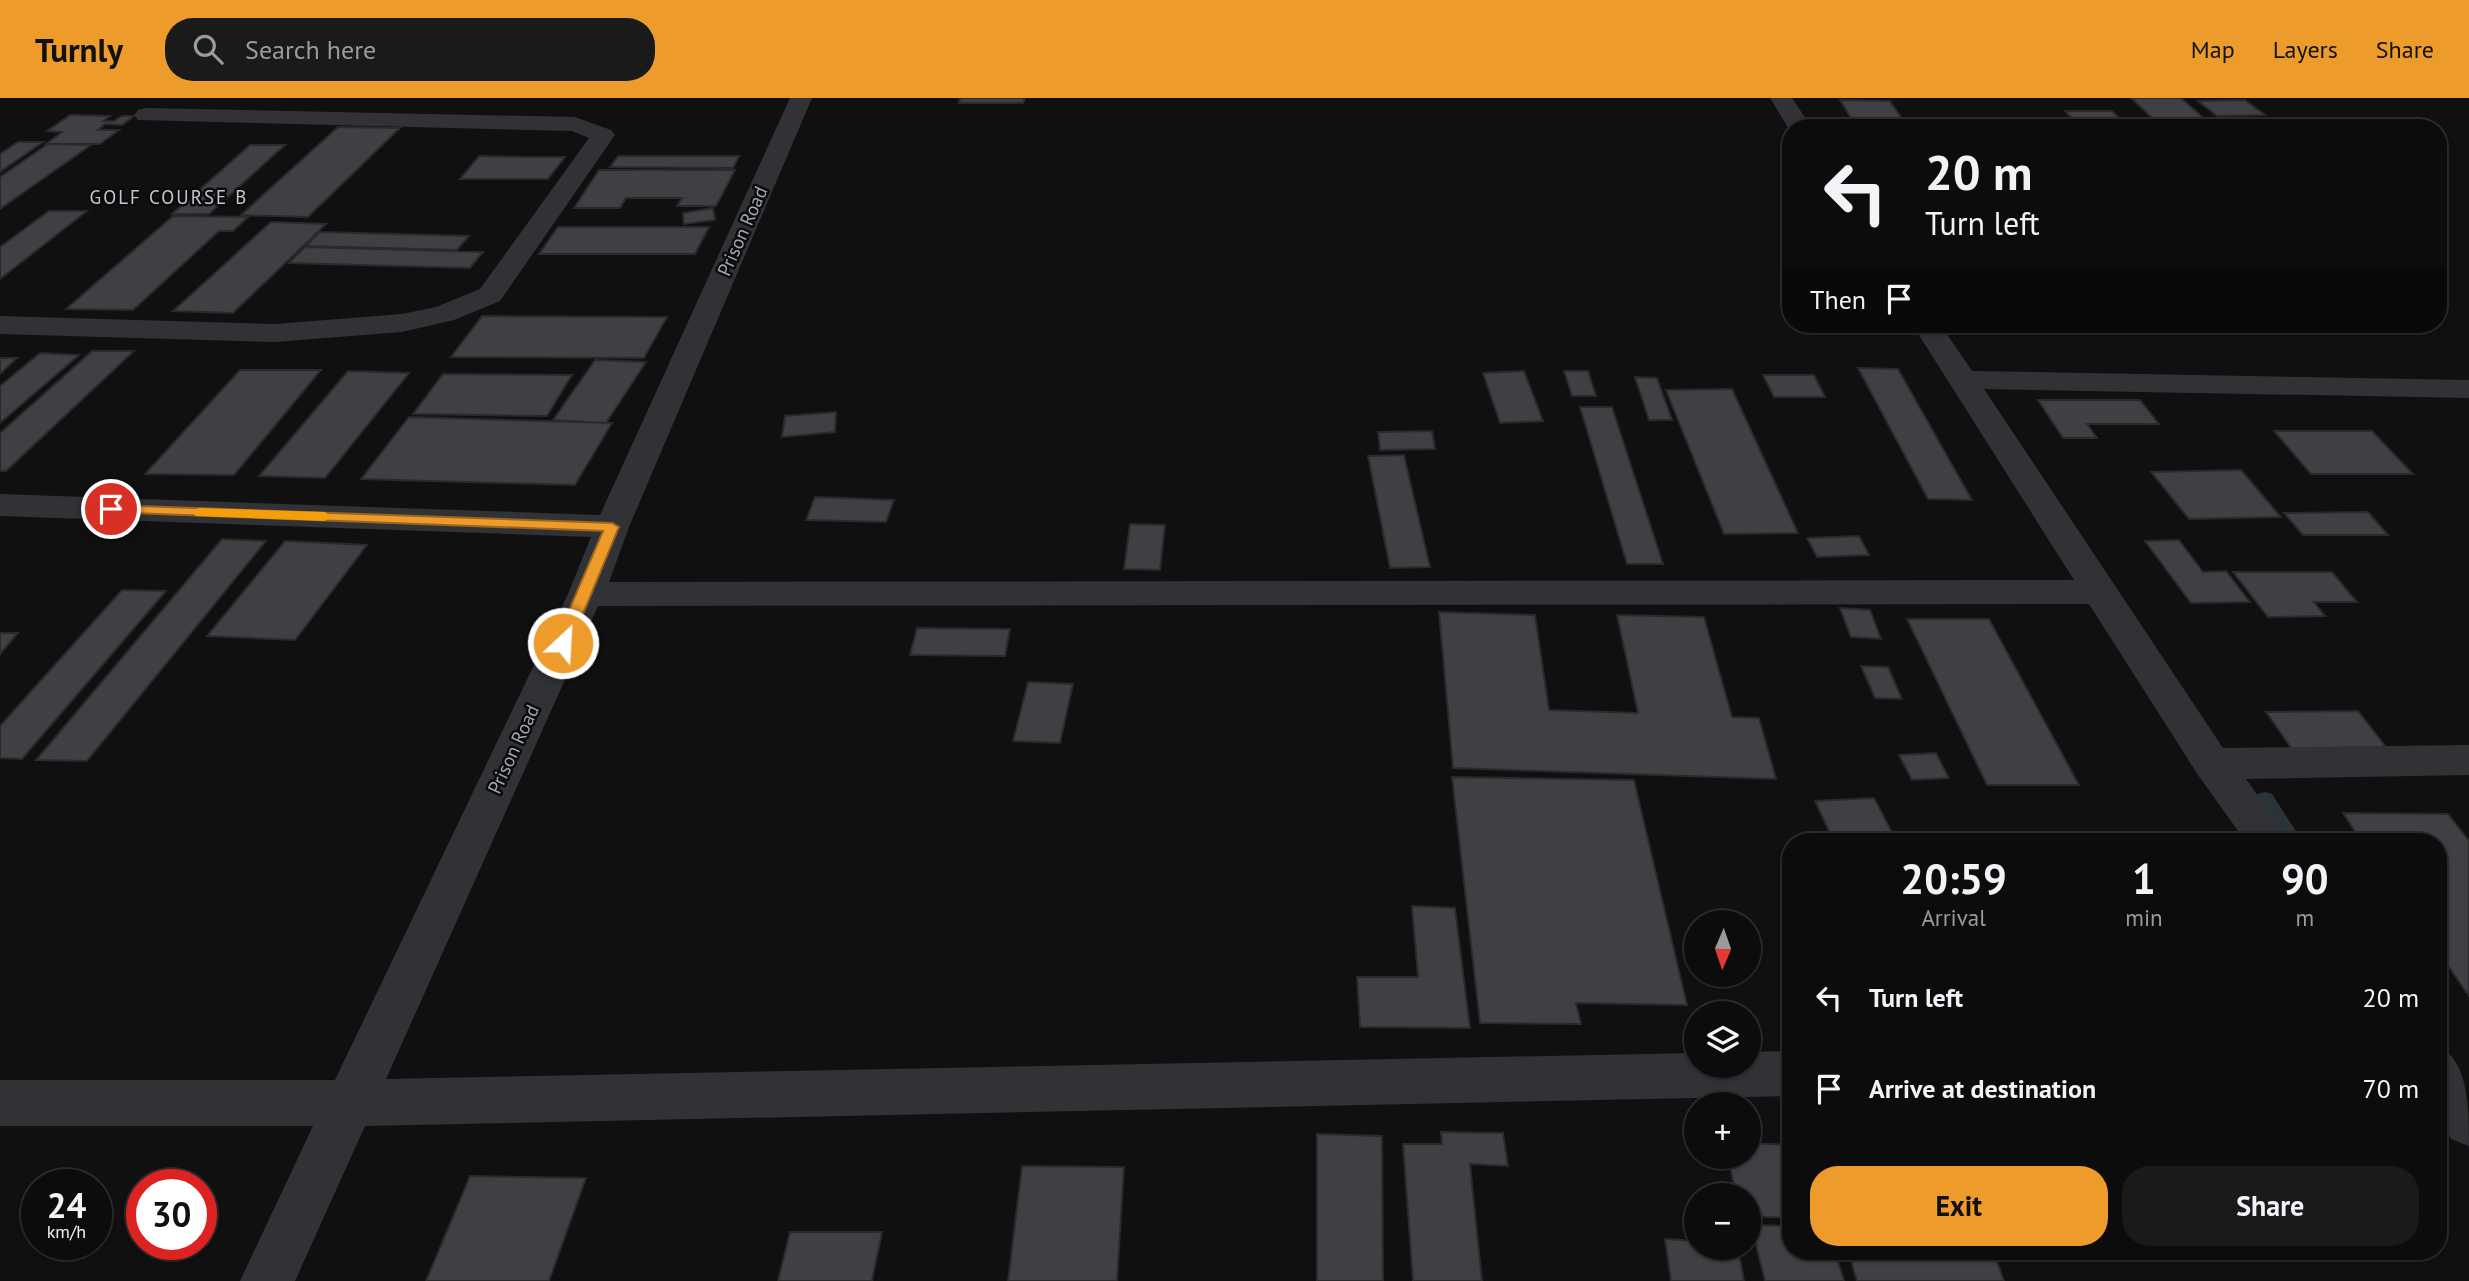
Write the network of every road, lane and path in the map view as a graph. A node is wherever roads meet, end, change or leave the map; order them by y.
1 (801, 98) edge
2 (1781, 98) edge
3 (146, 115) dead end
4 (1794, 119) edge
5 (0, 325) edge
6 (1932, 333) edge
7 (1962, 380) junction
8 (2469, 389) edge
9 (0, 505) edge
10 (612, 527) junction
11 (2100, 592) junction
12 (586, 594) junction
13 (2469, 760) edge
14 (2212, 764) junction
15 (2263, 833) edge
16 (1782, 1074) edge
17 (2447, 1084) edge
18 (0, 1103) edge
19 (347, 1103) junction
20 (2469, 1122) edge
21 (267, 1281) edge

1 - 10 street, Prison Road
2 - 4 street
3 - 5 street
6 - 7 street
7 - 8 street
7 - 11 street
9 - 10 street
10 - 12 street, Prison Road
11 - 12 street
11 - 14 street
12 - 19 street, Prison Road
13 - 14 street
14 - 15 street
16 - 19 street
17 - 20 street
18 - 19 street
19 - 21 street, Prison Road

